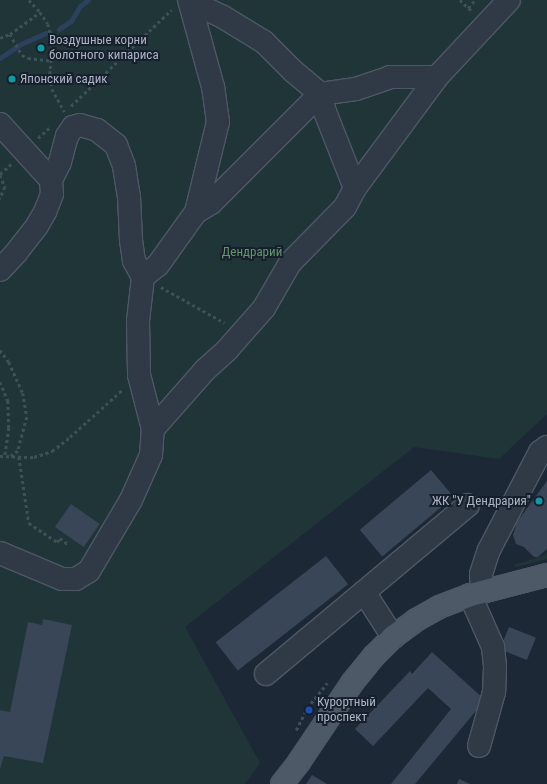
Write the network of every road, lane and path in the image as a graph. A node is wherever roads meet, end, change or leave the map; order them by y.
1 (30, 0) edge
2 (475, 0) edge
3 (509, 0) edge
4 (186, 2) edge
5 (468, 8) dead end
6 (40, 12) junction
7 (10, 34) junction
8 (0, 38) edge
9 (51, 61) junction
10 (438, 77) junction
11 (320, 94) junction
12 (60, 117) dead end
13 (73, 119) junction
14 (0, 124) edge
15 (50, 127) dead end
16 (24, 152) junction
17 (0, 174) edge
18 (51, 180) junction
19 (354, 188) junction
20 (0, 199) edge
21 (196, 212) junction
22 (0, 270) edge
23 (143, 277) junction
24 (242, 332) junction
25 (0, 350) edge
26 (139, 375) junction
27 (0, 382) edge
28 (153, 429) junction
29 (547, 447) edge
30 (0, 456) edge
31 (5, 456) junction
32 (10, 457) junction
33 (19, 457) junction
34 (468, 505) dead end
35 (69, 545) dead end
36 (0, 553) edge
37 (547, 575) edge
38 (364, 592) junction
39 (476, 594) junction
40 (393, 637) junction
41 (266, 674) dead end
42 (479, 746) dead end
43 (282, 784) edge

1 - 6 path
2 - 5 path
3 - 10 lane
4 - 11 lane
4 - 13 path
4 - 21 lane
6 - 7 path
6 - 9 path
7 - 8 path
7 - 9 path
9 - 13 path
10 - 11 lane
10 - 19 lane
11 - 19 lane
11 - 21 lane
12 - 13 path
13 - 18 lane
13 - 23 lane
14 - 16 lane
15 - 16 path
16 - 17 path
16 - 18 lane
17 - 20 path
18 - 22 lane
19 - 24 lane
21 - 23 lane
23 - 24 path
23 - 26 lane
24 - 28 lane
25 - 32 path
26 - 28 lane
26 - 33 path
27 - 31 path
28 - 36 lane
29 - 39 lane
30 - 31 path
31 - 32 path
32 - 33 path
33 - 35 path
34 - 38 lane
37 - 39 main road
38 - 40 lane
38 - 41 lane
39 - 40 main road
39 - 42 lane
40 - 43 main road

